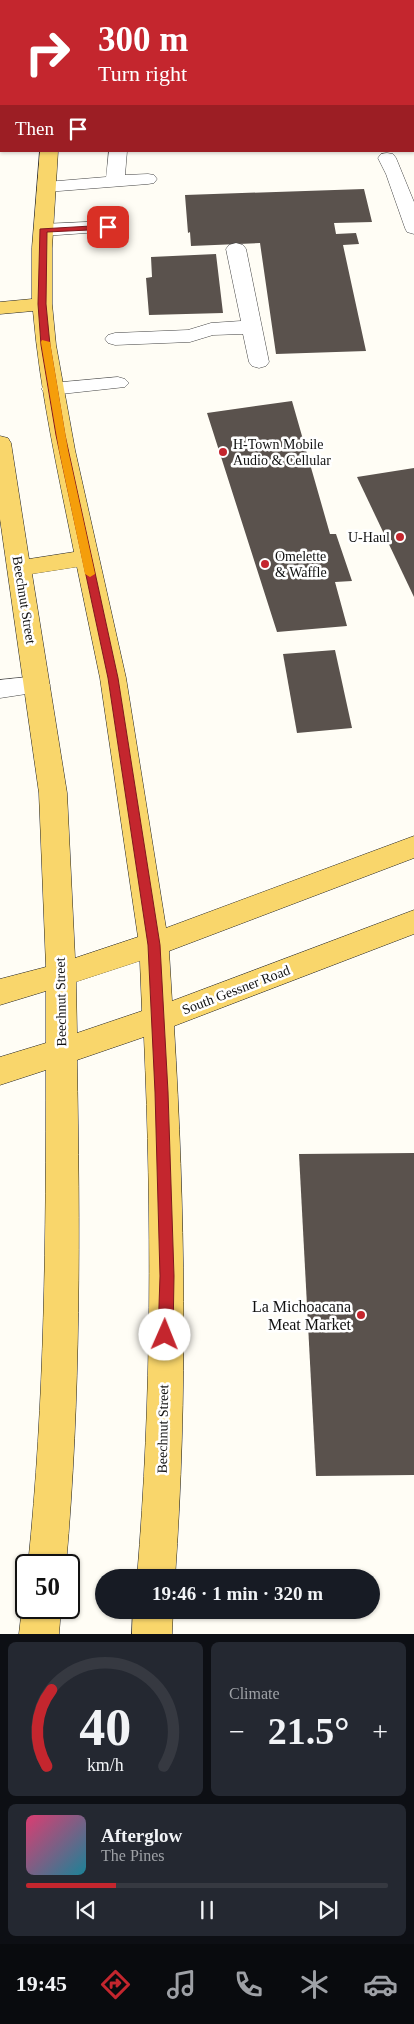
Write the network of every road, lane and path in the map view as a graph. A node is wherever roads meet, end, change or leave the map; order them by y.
1 (49, 152) edge
2 (118, 152) edge
3 (414, 173) edge
4 (148, 179) dead end
5 (115, 182) junction
6 (46, 187) junction
7 (108, 227) dead end
8 (414, 228) edge
9 (43, 230) junction
10 (236, 249) dead end
11 (42, 304) junction
12 (0, 308) edge
13 (252, 327) junction
14 (115, 339) dead end
15 (259, 362) dead end
16 (118, 383) dead end
17 (52, 388) junction
18 (0, 443) edge
19 (87, 558) junction
20 (19, 568) junction
21 (37, 685) junction
22 (0, 689) edge
23 (414, 847) edge
24 (414, 922) edge
25 (154, 945) junction
26 (61, 976) junction
27 (0, 992) edge
28 (158, 1019) junction
29 (62, 1052) junction
30 (0, 1071) edge
31 (47, 1554) edge
32 (157, 1569) edge
33 (40, 1619) edge
34 (153, 1619) edge
35 (38, 1634) edge
36 (152, 1634) edge

1 - 6 main road, Beechnut Street
2 - 5 lane
3 - 8 lane
4 - 5 lane
5 - 6 lane
6 - 9 main road, Beechnut Street
7 - 9 lane
9 - 11 main road, Beechnut Street
10 - 13 lane
11 - 12 main road
11 - 17 main road, Beechnut Street
13 - 14 lane
13 - 15 lane
16 - 17 lane
17 - 19 main road, Beechnut Street
18 - 20 main road, Beechnut Street
19 - 20 main road
19 - 25 main road, Beechnut Street
20 - 21 main road, Beechnut Street
21 - 22 lane
21 - 26 main road, Beechnut Street
23 - 25 main road
24 - 28 main road, South Gessner Road
25 - 26 main road
25 - 28 main road, Beechnut Street
26 - 27 main road
26 - 29 main road, Beechnut Street
28 - 29 main road, South Gessner Road
28 - 32 main road, Beechnut Street
29 - 30 main road, South Gessner Road
29 - 31 main road, Beechnut Street
33 - 35 main road
34 - 36 main road

